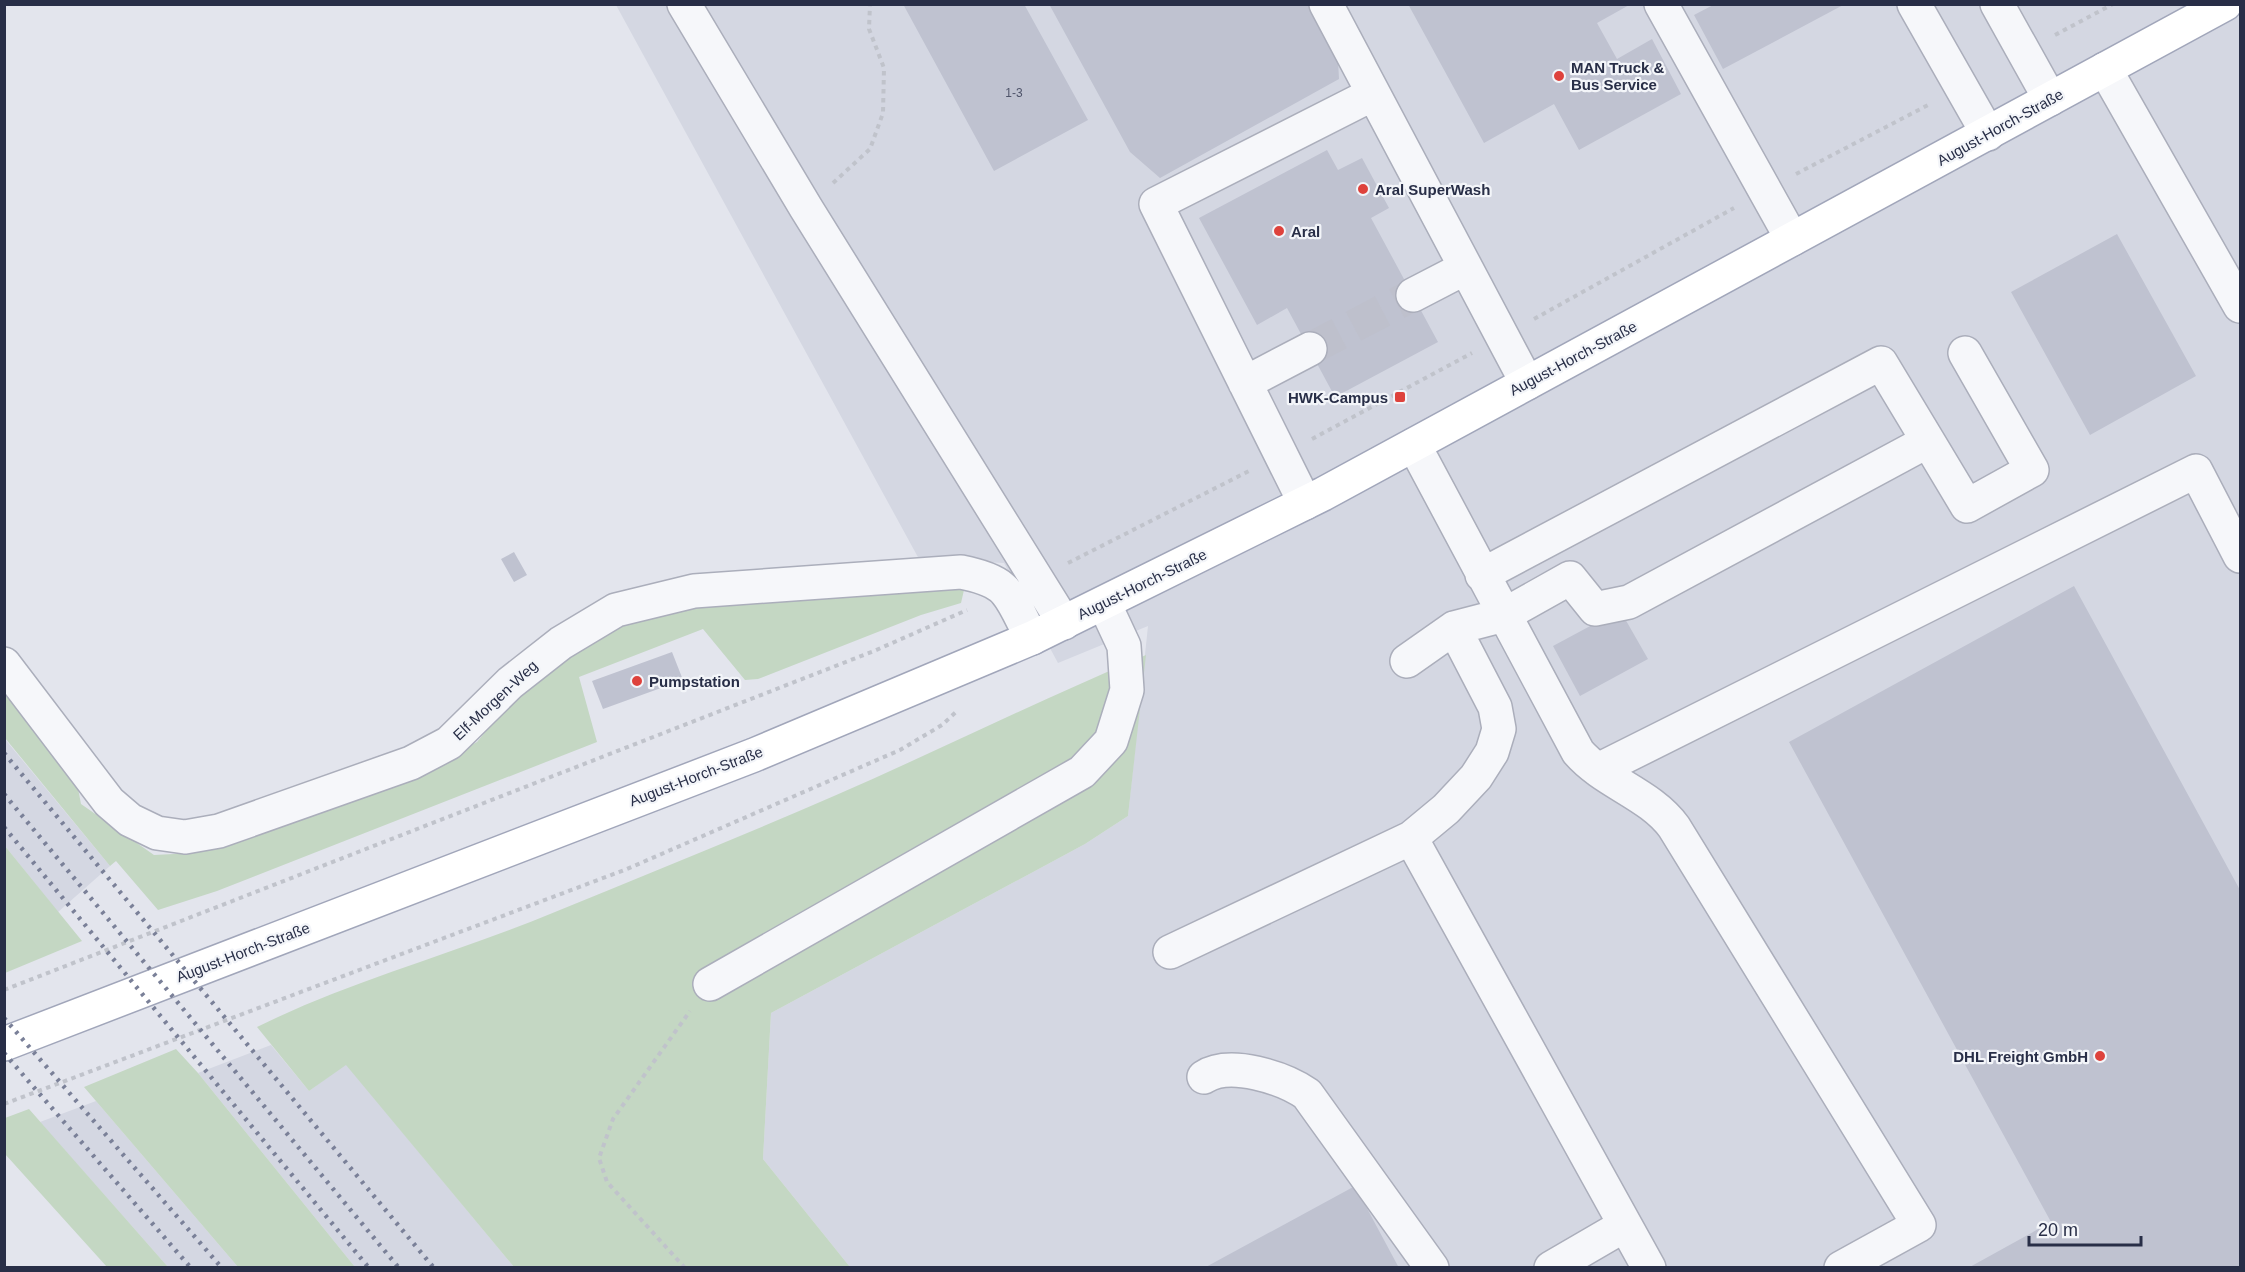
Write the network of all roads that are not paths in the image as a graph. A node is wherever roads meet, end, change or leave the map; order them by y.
1 (684, 4) edge
2 (1326, 4) edge
3 (1661, 4) edge
4 (1914, 4) edge
5 (1996, 4) edge
6 (2225, 4) edge
7 (2105, 69) junction
8 (1373, 94) junction
9 (2050, 99) junction
10 (1988, 134) junction
11 (1792, 239) junction
12 (1465, 268) junction
13 (1413, 295) tunnel mouth
14 (2241, 306) edge
15 (1310, 349) tunnel mouth
16 (1965, 353) dead end
17 (1245, 383) junction
18 (1527, 383) junction
19 (1928, 441) junction
20 (1414, 445) junction
21 (1305, 503) junction
22 (1548, 540) junction
23 (2241, 556) edge
24 (1482, 574) junction
25 (1570, 578) junction
26 (1104, 603) junction
27 (1504, 615) junction
28 (1064, 623) junction
29 (1454, 628) junction
30 (1032, 638) junction
31 (1407, 661) dead end
32 (4, 664) edge
33 (1598, 770) junction
34 (1411, 838) junction
35 (1170, 951) dead end
36 (710, 984) road end
37 (4, 1044) edge
38 (1204, 1077) dead end
39 (1626, 1225) junction
40 (1432, 1268) edge
41 (1551, 1268) edge
42 (1649, 1268) edge
43 (1841, 1268) edge

1 - 28 lane
2 - 8 lane
3 - 11 lane
4 - 10 lane
5 - 9 lane
6 - 7 main road, August-Horch-Straße
7 - 9 main road, August-Horch-Straße
7 - 14 lane
8 - 12 lane
8 - 17 lane
9 - 10 main road, August-Horch-Straße
10 - 11 main road, August-Horch-Straße
11 - 18 main road, August-Horch-Straße
12 - 13 lane
12 - 18 lane
15 - 17 lane
16 - 19 lane
17 - 21 lane
18 - 20 main road, August-Horch-Straße
19 - 22 lane
19 - 25 lane
20 - 21 main road, August-Horch-Straße
20 - 24 lane
21 - 26 main road, August-Horch-Straße
22 - 24 lane
22 - 25 lane
23 - 33 lane
24 - 27 lane
25 - 27 lane
26 - 28 main road, August-Horch-Straße
26 - 36 lane
27 - 29 lane
27 - 33 lane
28 - 30 main road, August-Horch-Straße
29 - 31 lane
29 - 34 lane
30 - 32 lane, Elf-Morgen-Weg
30 - 37 main road, August-Horch-Straße
33 - 43 lane
34 - 35 lane
34 - 39 lane
38 - 40 lane
39 - 41 lane
39 - 42 lane

